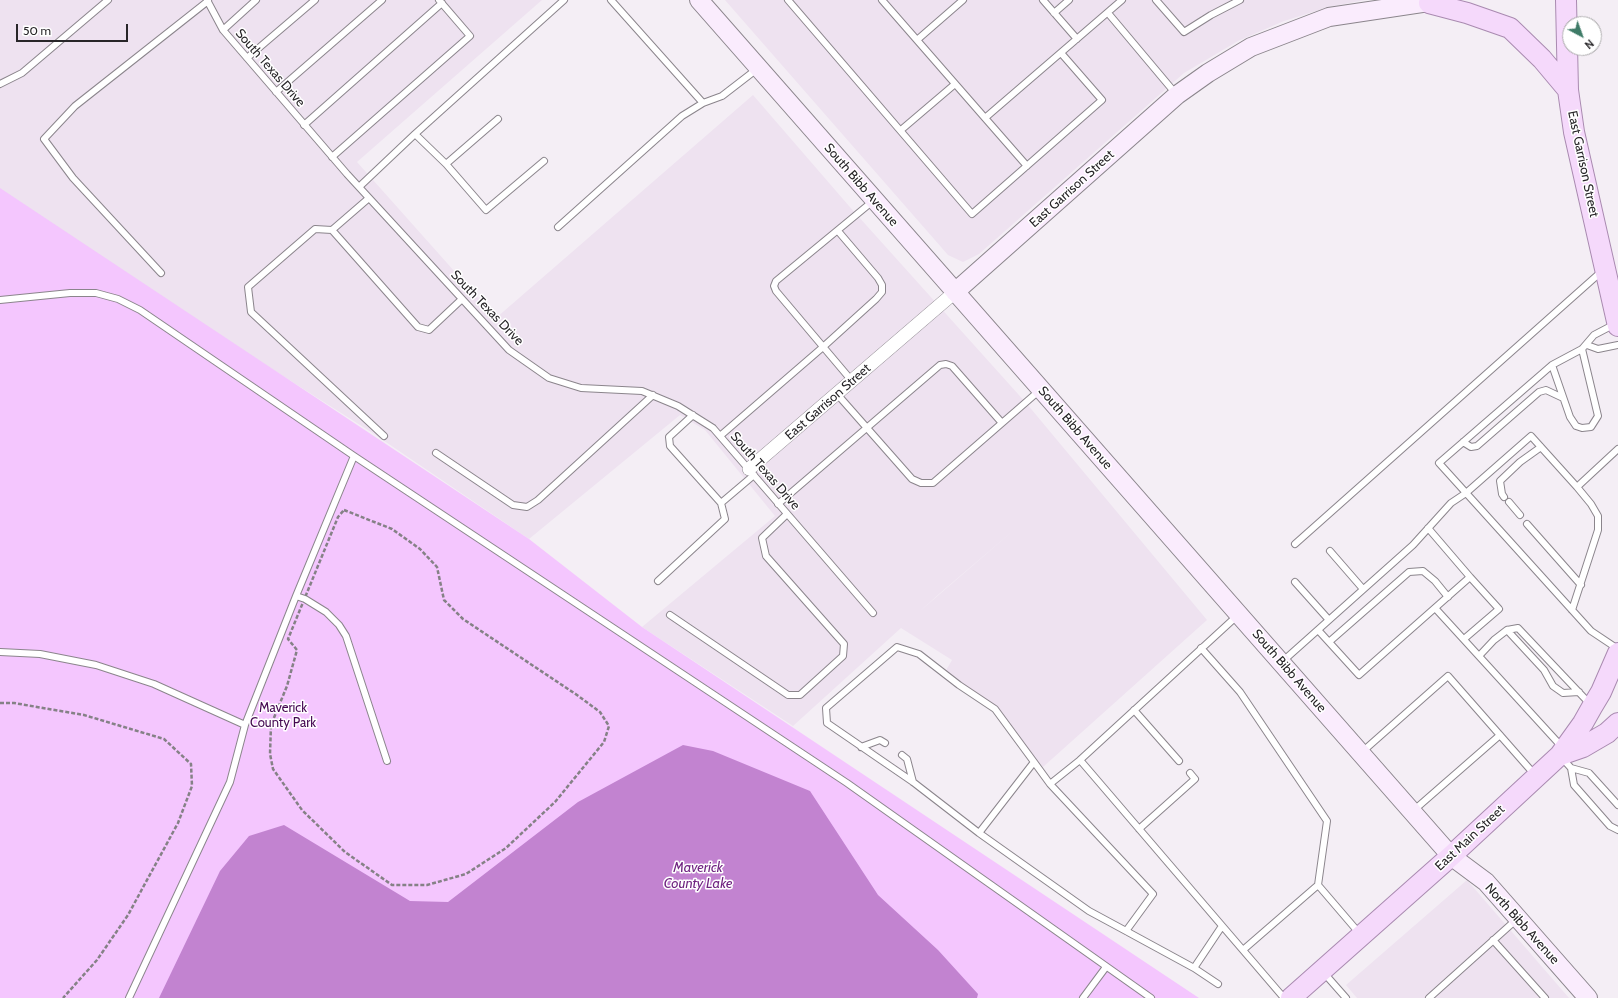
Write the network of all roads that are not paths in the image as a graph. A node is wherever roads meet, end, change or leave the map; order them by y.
1 (108, 0) edge
2 (256, 0) edge
3 (315, 0) edge
4 (382, 0) edge
5 (564, 0) edge
6 (611, 0) edge
7 (699, 0) edge
8 (788, 0) edge
9 (882, 0) edge
10 (963, 0) edge
11 (1043, 0) edge
12 (1069, 0) edge
13 (1122, 0) edge
14 (1156, 0) edge
15 (1240, 0) edge
16 (1566, 0) edge
17 (208, 1) edge
18 (1429, 1) edge
19 (441, 2) edge
20 (1054, 13) junction
21 (1108, 13) junction
22 (222, 30) junction
23 (1077, 39) junction
24 (917, 40) junction
25 (1061, 53) junction
26 (247, 58) junction
27 (759, 68) junction
28 (0, 84) edge
29 (955, 84) junction
30 (1568, 90) junction
31 (276, 92) junction
32 (1177, 95) junction
33 (703, 103) junction
34 (985, 118) junction
35 (498, 119) dead end
36 (304, 125) junction
37 (901, 130) junction
38 (415, 134) junction
39 (332, 157) junction
40 (544, 161) dead end
41 (446, 164) junction
42 (1027, 166) junction
43 (359, 187) junction
44 (369, 198) junction
45 (874, 200) junction
46 (558, 227) dead end
47 (332, 230) junction
48 (838, 231) junction
49 (1606, 268) junction
50 (161, 274) dead end
51 (955, 292) junction
52 (462, 299) junction
53 (0, 300) edge
54 (1618, 325) edge
55 (1618, 345) edge
56 (823, 347) junction
57 (1585, 347) junction
58 (1552, 365) junction
59 (852, 381) junction
60 (1041, 389) junction
61 (837, 394) junction
62 (653, 395) junction
63 (1563, 398) junction
64 (693, 415) junction
65 (1002, 423) junction
66 (867, 427) junction
67 (384, 436) dead end
68 (720, 436) junction
69 (1463, 442) junction
70 (1541, 447) junction
71 (1618, 449) edge
72 (436, 453) dead end
73 (354, 456) junction
74 (751, 472) junction
75 (1577, 487) junction
76 (1466, 493) junction
77 (1504, 497) dead end
78 (1509, 502) dead end
79 (721, 503) junction
80 (778, 504) junction
81 (787, 514) junction
82 (1520, 515) dead end
83 (1527, 524) dead end
84 (1428, 528) junction
85 (1295, 544) dead end
86 (1330, 551) dead end
87 (1470, 577) junction
88 (658, 581) dead end
89 (1295, 582) dead end
90 (1581, 585) junction
91 (1363, 589) junction
92 (296, 596) junction
93 (1448, 597) junction
94 (1435, 608) junction
95 (1572, 610) junction
96 (873, 613) dead end
97 (1239, 614) junction
98 (670, 615) dead end
99 (1329, 620) junction
100 (1318, 630) junction
101 (1507, 630) junction
102 (1464, 640) junction
103 (1329, 642) junction
104 (1201, 648) junction
105 (1618, 649) edge
106 (0, 652) edge
107 (1618, 653) edge
108 (1479, 656) junction
109 (1281, 663) junction
110 (1579, 692) junction
111 (1592, 707) junction
112 (1134, 710) junction
113 (1618, 723) edge
114 (245, 725) junction
115 (1500, 735) junction
116 (885, 744) dead end
117 (861, 747) junction
118 (1360, 753) junction
119 (902, 755) dead end
120 (1565, 758) junction
121 (1080, 760) junction
122 (388, 761) dead end
123 (1179, 761) dead end
124 (1034, 762) junction
125 (1190, 773) dead end
126 (1537, 776) junction
127 (913, 782) junction
128 (1050, 784) junction
129 (1618, 805) edge
130 (1412, 812) junction
131 (1139, 829) junction
132 (1618, 830) edge
133 (979, 833) junction
134 (1451, 856) junction
135 (1318, 885) junction
136 (1518, 918) junction
137 (1222, 926) junction
138 (1126, 931) junction
139 (1361, 936) junction
140 (1494, 940) junction
141 (1242, 950) junction
142 (1106, 967) junction
143 (1194, 968) junction
144 (1322, 970) junction
145 (1218, 984) dead end
146 (129, 998) edge
147 (1083, 998) edge
148 (1151, 998) edge
149 (1284, 998) edge
150 (1291, 998) edge
151 (1346, 998) edge
152 (1428, 998) edge
153 (1544, 998) edge
154 (1588, 998) edge

1 - 28 lane
2 - 22 lane
3 - 26 lane
4 - 31 lane
5 - 38 lane
6 - 33 lane
7 - 27 main road, South Bibb Avenue
8 - 37 lane
9 - 24 lane
10 - 24 lane
11 - 20 lane
12 - 20 lane
13 - 21 lane
14 - 15 lane
16 - 30 main road, East Garrison Street
17 - 22 lane, South Texas Drive
17 - 50 lane
18 - 30 main road
18 - 32 main road, East Garrison Street
19 - 36 lane
19 - 39 lane
20 - 23 lane
21 - 23 lane
21 - 32 lane
22 - 26 lane, South Texas Drive
23 - 25 lane
24 - 29 lane
25 - 34 lane
25 - 42 lane
26 - 31 lane, South Texas Drive
27 - 33 lane
27 - 45 main road, South Bibb Avenue
29 - 34 lane
29 - 37 lane
30 - 49 main road, East Garrison Street
31 - 36 lane, South Texas Drive
32 - 51 main road, East Garrison Street
33 - 46 lane
34 - 42 lane
35 - 41 lane
36 - 39 lane, South Texas Drive
37 - 42 lane
38 - 41 lane
38 - 43 lane
39 - 43 lane, South Texas Drive
40 - 41 lane
43 - 44 lane, South Texas Drive
44 - 47 lane
44 - 52 lane, South Texas Drive
45 - 48 lane
45 - 51 main road, South Bibb Avenue
47 - 52 lane
47 - 67 lane
48 - 56 lane
48 - 56 lane
49 - 54 main road, East Garrison Street
49 - 85 lane
51 - 59 street, East Garrison Street
51 - 60 main road, South Bibb Avenue
52 - 62 lane, South Texas Drive
53 - 73 lane
54 - 57 lane
55 - 57 lane
56 - 59 lane
56 - 68 lane
57 - 58 lane
57 - 63 lane
58 - 63 lane
58 - 69 lane
59 - 61 street, East Garrison Street
60 - 65 lane
60 - 97 main road, South Bibb Avenue
61 - 66 lane
61 - 74 street, East Garrison Street
62 - 64 lane, South Texas Drive
62 - 72 lane
63 - 69 lane
64 - 68 lane, South Texas Drive
64 - 79 lane
65 - 66 lane
65 - 66 lane
66 - 80 lane
68 - 74 lane, South Texas Drive
69 - 76 lane
70 - 75 lane
70 - 76 lane
70 - 77 lane
71 - 75 lane
73 - 92 lane
73 - 142 lane
74 - 79 lane
74 - 80 lane, South Texas Drive
75 - 90 lane
76 - 84 lane
76 - 95 lane
78 - 82 lane
79 - 88 lane
80 - 81 lane, South Texas Drive
81 - 96 lane, South Texas Drive
81 - 98 lane
83 - 90 lane
84 - 87 lane
84 - 91 lane
86 - 91 lane
87 - 93 lane
87 - 102 lane
89 - 99 lane
90 - 95 lane
91 - 99 lane
92 - 114 lane
92 - 122 lane
93 - 94 lane
93 - 103 lane
94 - 102 lane
94 - 103 lane
95 - 105 lane
97 - 104 lane
97 - 109 main road, South Bibb Avenue
99 - 100 lane
100 - 103 lane
100 - 109 lane
101 - 108 lane
101 - 110 lane
101 - 110 lane
102 - 108 lane
104 - 112 lane
104 - 135 lane
106 - 114 lane
107 - 111 main road, East Main Street
108 - 120 lane
109 - 118 main road, South Bibb Avenue
110 - 111 lane
111 - 120 main road, East Main Street
112 - 121 lane
112 - 123 lane
113 - 120 main road
114 - 146 lane
115 - 118 lane
115 - 126 lane
115 - 130 lane
116 - 117 lane
117 - 124 lane
117 - 127 lane
118 - 130 main road, South Bibb Avenue
119 - 127 lane
120 - 126 main road, East Main Street
120 - 129 lane
120 - 132 lane
121 - 128 lane
121 - 131 lane
124 - 128 lane
124 - 133 lane
125 - 131 lane
126 - 134 main road, East Main Street
127 - 133 lane
128 - 138 lane
130 - 134 main road, South Bibb Avenue
131 - 137 lane
133 - 138 lane
134 - 136 main road, North Bibb Avenue
134 - 139 main road, East Main Street
135 - 139 lane
135 - 141 lane
136 - 140 lane
136 - 154 main road, North Bibb Avenue
137 - 141 lane
137 - 143 lane
138 - 143 lane
139 - 144 main road, East Main Street
140 - 152 lane
140 - 153 lane
141 - 149 lane
142 - 147 lane
142 - 148 lane
143 - 145 lane
144 - 150 main road, East Main Street
144 - 151 lane

